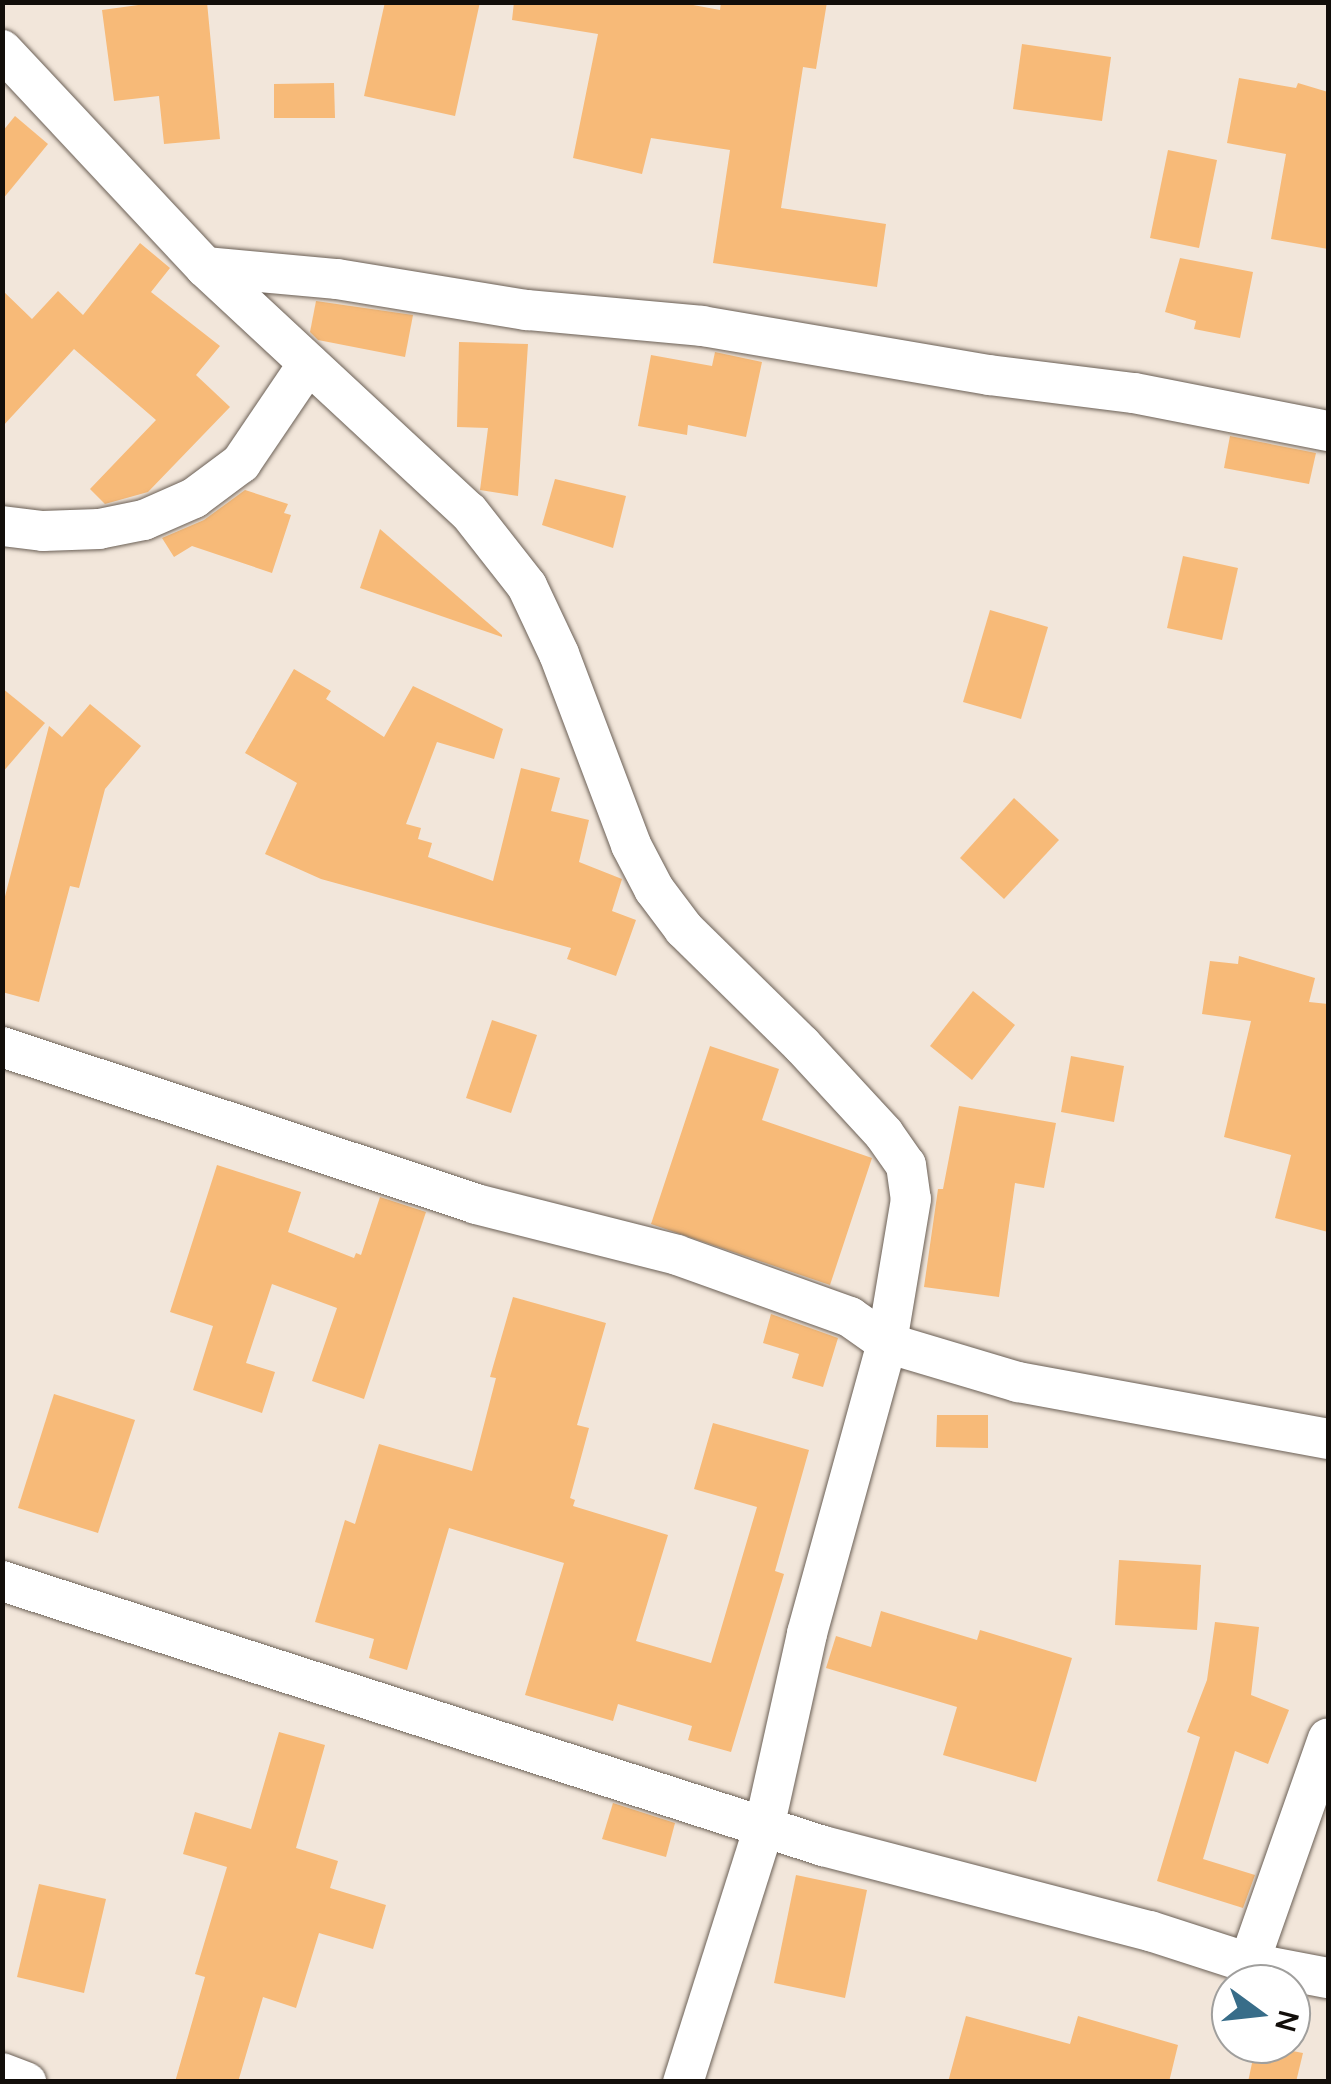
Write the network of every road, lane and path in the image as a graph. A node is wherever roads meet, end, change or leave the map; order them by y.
1 (2, 50) edge
2 (205, 267) junction
3 (308, 364) junction
4 (1328, 431) edge
5 (2, 526) edge
6 (2, 1047) edge
7 (887, 1344) junction
8 (1328, 1438) edge
9 (2, 1581) edge
10 (1328, 1739) edge
11 (765, 1824) junction
12 (1249, 1963) junction
13 (1328, 1978) edge
14 (2, 2074) edge
15 (26, 2082) edge
16 (683, 2082) edge

1 - 2 street
2 - 3 street
2 - 4 street
3 - 5 street
3 - 7 street
6 - 7 street
7 - 8 street
7 - 11 street
9 - 11 street
10 - 12 street
11 - 12 street
11 - 16 street
12 - 13 street
14 - 15 street

